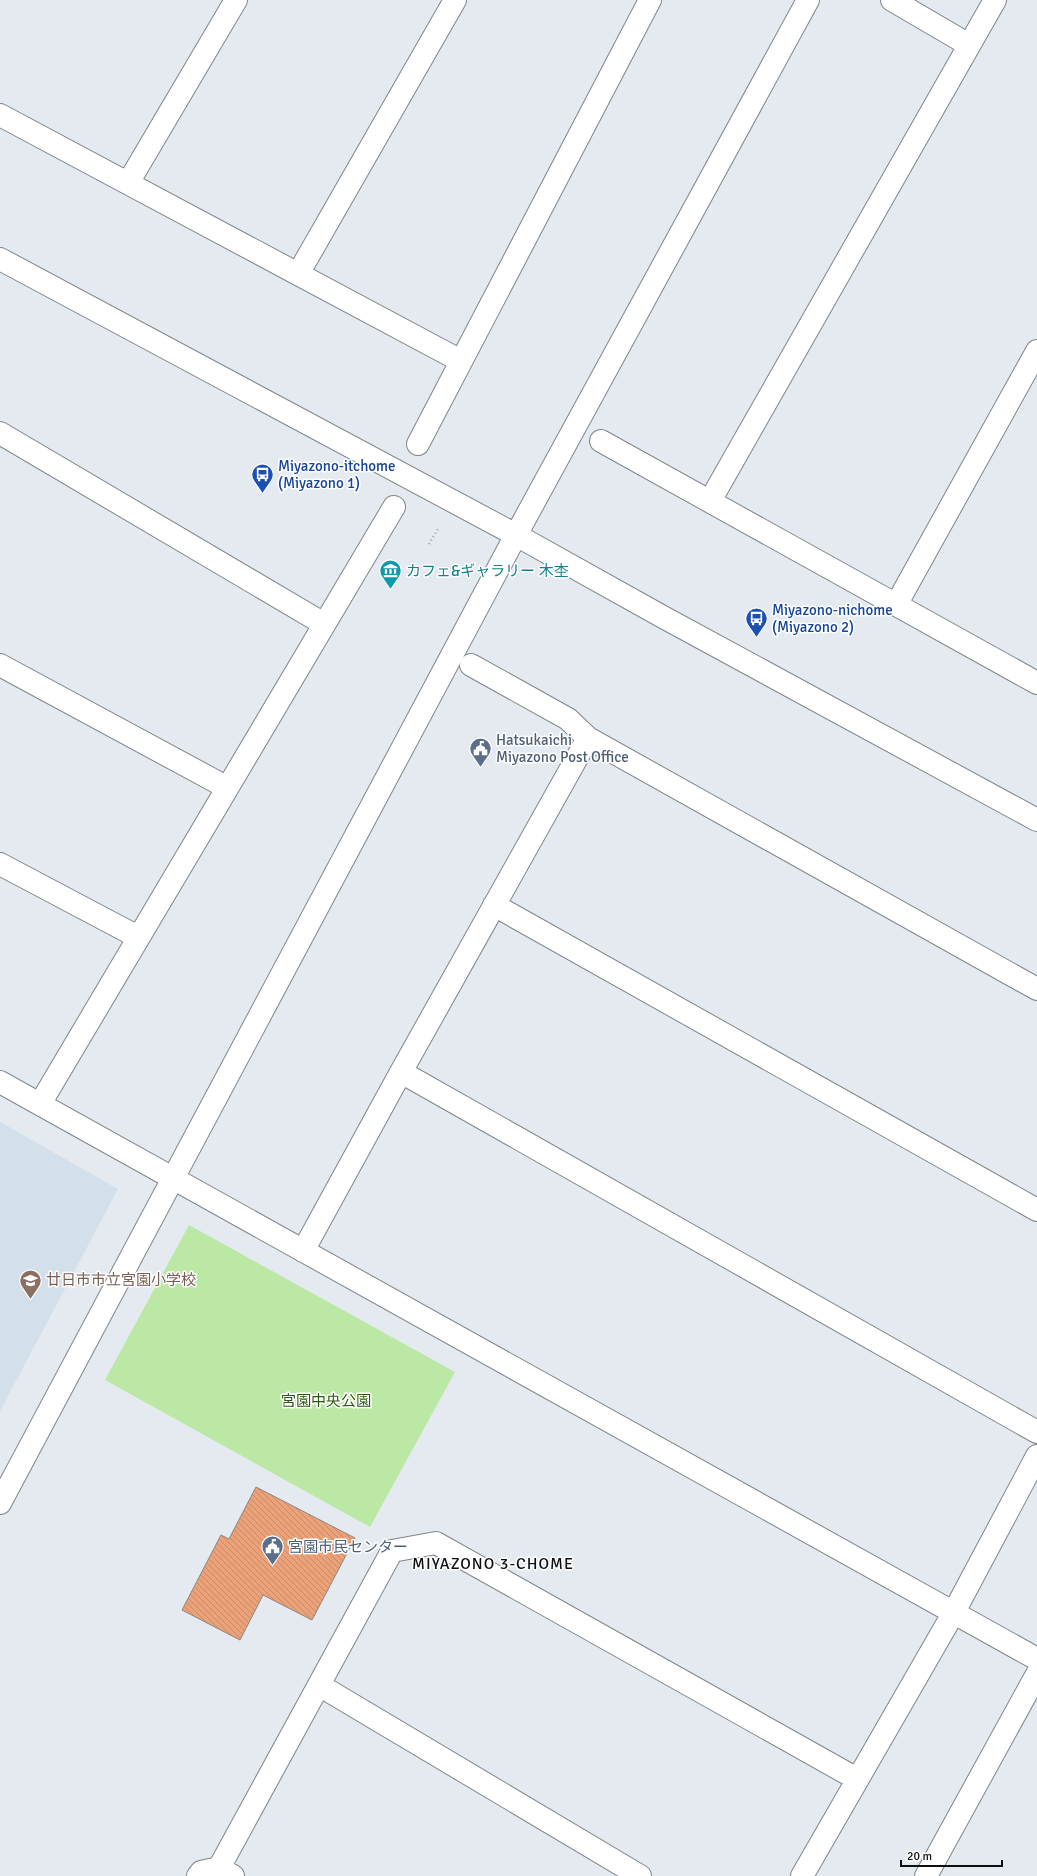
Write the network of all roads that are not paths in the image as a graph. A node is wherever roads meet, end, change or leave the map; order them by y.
1 (236, 0) edge
2 (455, 0) edge
3 (650, 0) edge
4 (808, 0) edge
5 (892, 0) edge
6 (995, 0) edge
7 (969, 44) junction
8 (0, 115) edge
9 (128, 183) junction
10 (0, 259) edge
11 (298, 274) junction
12 (1037, 351) edge
13 (461, 361) junction
14 (0, 433) edge
15 (601, 441) dead end
16 (418, 444) dead end
17 (710, 501) junction
18 (394, 507) dead end
19 (516, 535) junction
20 (896, 605) junction
21 (324, 624) junction
22 (0, 665) edge
23 (471, 665) dead end
24 (1037, 683) edge
25 (588, 738) junction
26 (226, 787) junction
27 (1037, 820) edge
28 (0, 864) edge
29 (494, 905) junction
30 (138, 937) junction
31 (1037, 989) edge
32 (401, 1072) junction
33 (0, 1082) edge
34 (40, 1104) junction
35 (172, 1178) junction
36 (1037, 1210) edge
37 (303, 1251) junction
38 (1037, 1432) edge
39 (1037, 1456) edge
40 (0, 1503) edge
41 (954, 1612) junction
42 (1037, 1659) edge
43 (1037, 1674) edge
44 (319, 1685) junction
45 (857, 1778) junction
46 (226, 1872) edge
47 (198, 1876) edge
48 (640, 1876) edge
49 (802, 1876) edge
50 (926, 1876) edge

1 - 9 street
2 - 11 street
3 - 13 street
4 - 19 street
5 - 7 street
6 - 7 street
7 - 17 street
8 - 9 street
9 - 11 street
10 - 19 street
11 - 13 street
12 - 20 street
13 - 16 street
14 - 21 street
15 - 17 street
17 - 20 street
18 - 21 street
19 - 27 street
19 - 35 street
20 - 24 street
21 - 26 street
22 - 26 street
23 - 25 street
25 - 29 street
25 - 31 street
26 - 30 street
28 - 30 street
29 - 32 street
29 - 36 street
30 - 34 street
32 - 37 street
32 - 38 street
33 - 34 street
34 - 35 street
35 - 37 street
35 - 40 street
37 - 41 street
39 - 41 street
41 - 42 street
41 - 45 street
43 - 50 street
44 - 45 street
44 - 46 street
44 - 48 street
45 - 49 street
46 - 47 street

